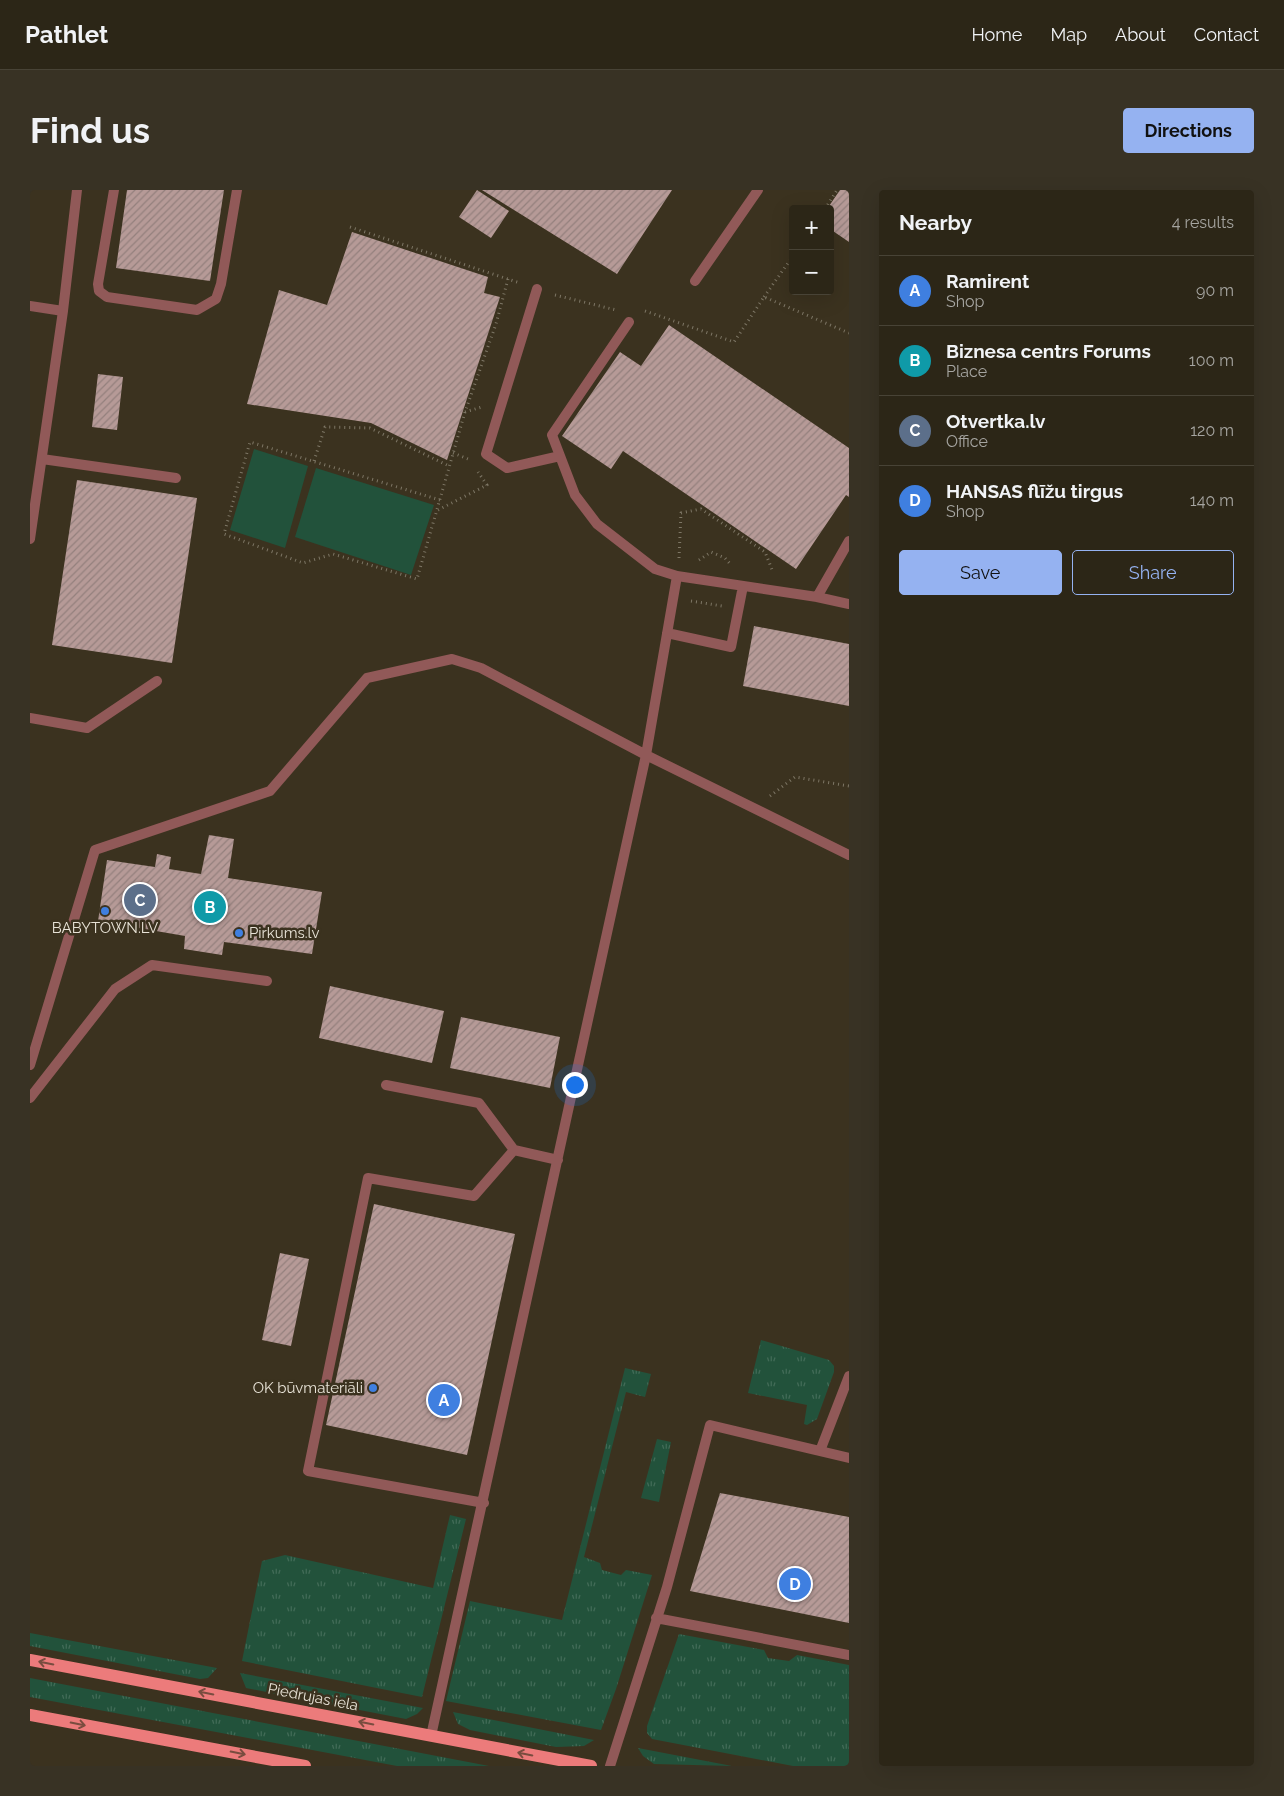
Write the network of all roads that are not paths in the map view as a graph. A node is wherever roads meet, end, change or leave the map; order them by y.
1 (77, 190) edge
2 (114, 190) edge
3 (237, 190) edge
4 (758, 190) edge
5 (696, 282) dead end
6 (537, 289) road end
7 (30, 306) edge
8 (63, 310) junction
9 (629, 322) road end
10 (560, 456) junction
11 (42, 459) junction
12 (176, 478) dead end
13 (30, 539) edge
14 (849, 541) edge
15 (677, 576) junction
16 (744, 586) junction
17 (817, 597) junction
18 (849, 604) edge
19 (667, 633) junction
20 (157, 681) dead end
21 (30, 718) edge
22 (646, 756) junction
23 (849, 855) edge
24 (267, 980) dead end
25 (30, 1065) edge
26 (386, 1085) dead end
27 (30, 1098) edge
28 (514, 1150) junction
29 (558, 1160) junction
30 (849, 1376) edge
31 (820, 1451) junction
32 (849, 1458) edge
33 (484, 1504) junction
34 (656, 1618) junction
35 (849, 1655) edge
36 (30, 1660) edge
37 (30, 1715) edge
38 (432, 1736) junction
39 (305, 1766) edge
40 (590, 1766) edge
41 (610, 1766) edge

1 - 8 lane
2 - 3 lane
4 - 5 lane
6 - 10 lane
7 - 8 lane
8 - 11 lane
9 - 10 lane
10 - 15 lane
11 - 12 lane
11 - 13 lane
14 - 17 lane
15 - 16 lane
15 - 19 lane
16 - 17 lane
16 - 19 lane
17 - 18 lane
19 - 22 lane
20 - 21 lane
22 - 23 lane
22 - 25 lane
22 - 29 lane
24 - 27 lane
26 - 28 lane
28 - 29 lane
28 - 33 lane
29 - 33 lane
30 - 31 lane
31 - 32 lane
31 - 34 lane
33 - 38 lane
34 - 35 lane
34 - 41 lane
38 -> 36 main road, Piedrujas iela
37 -> 39 main road
40 -> 38 main road, Piedrujas iela

